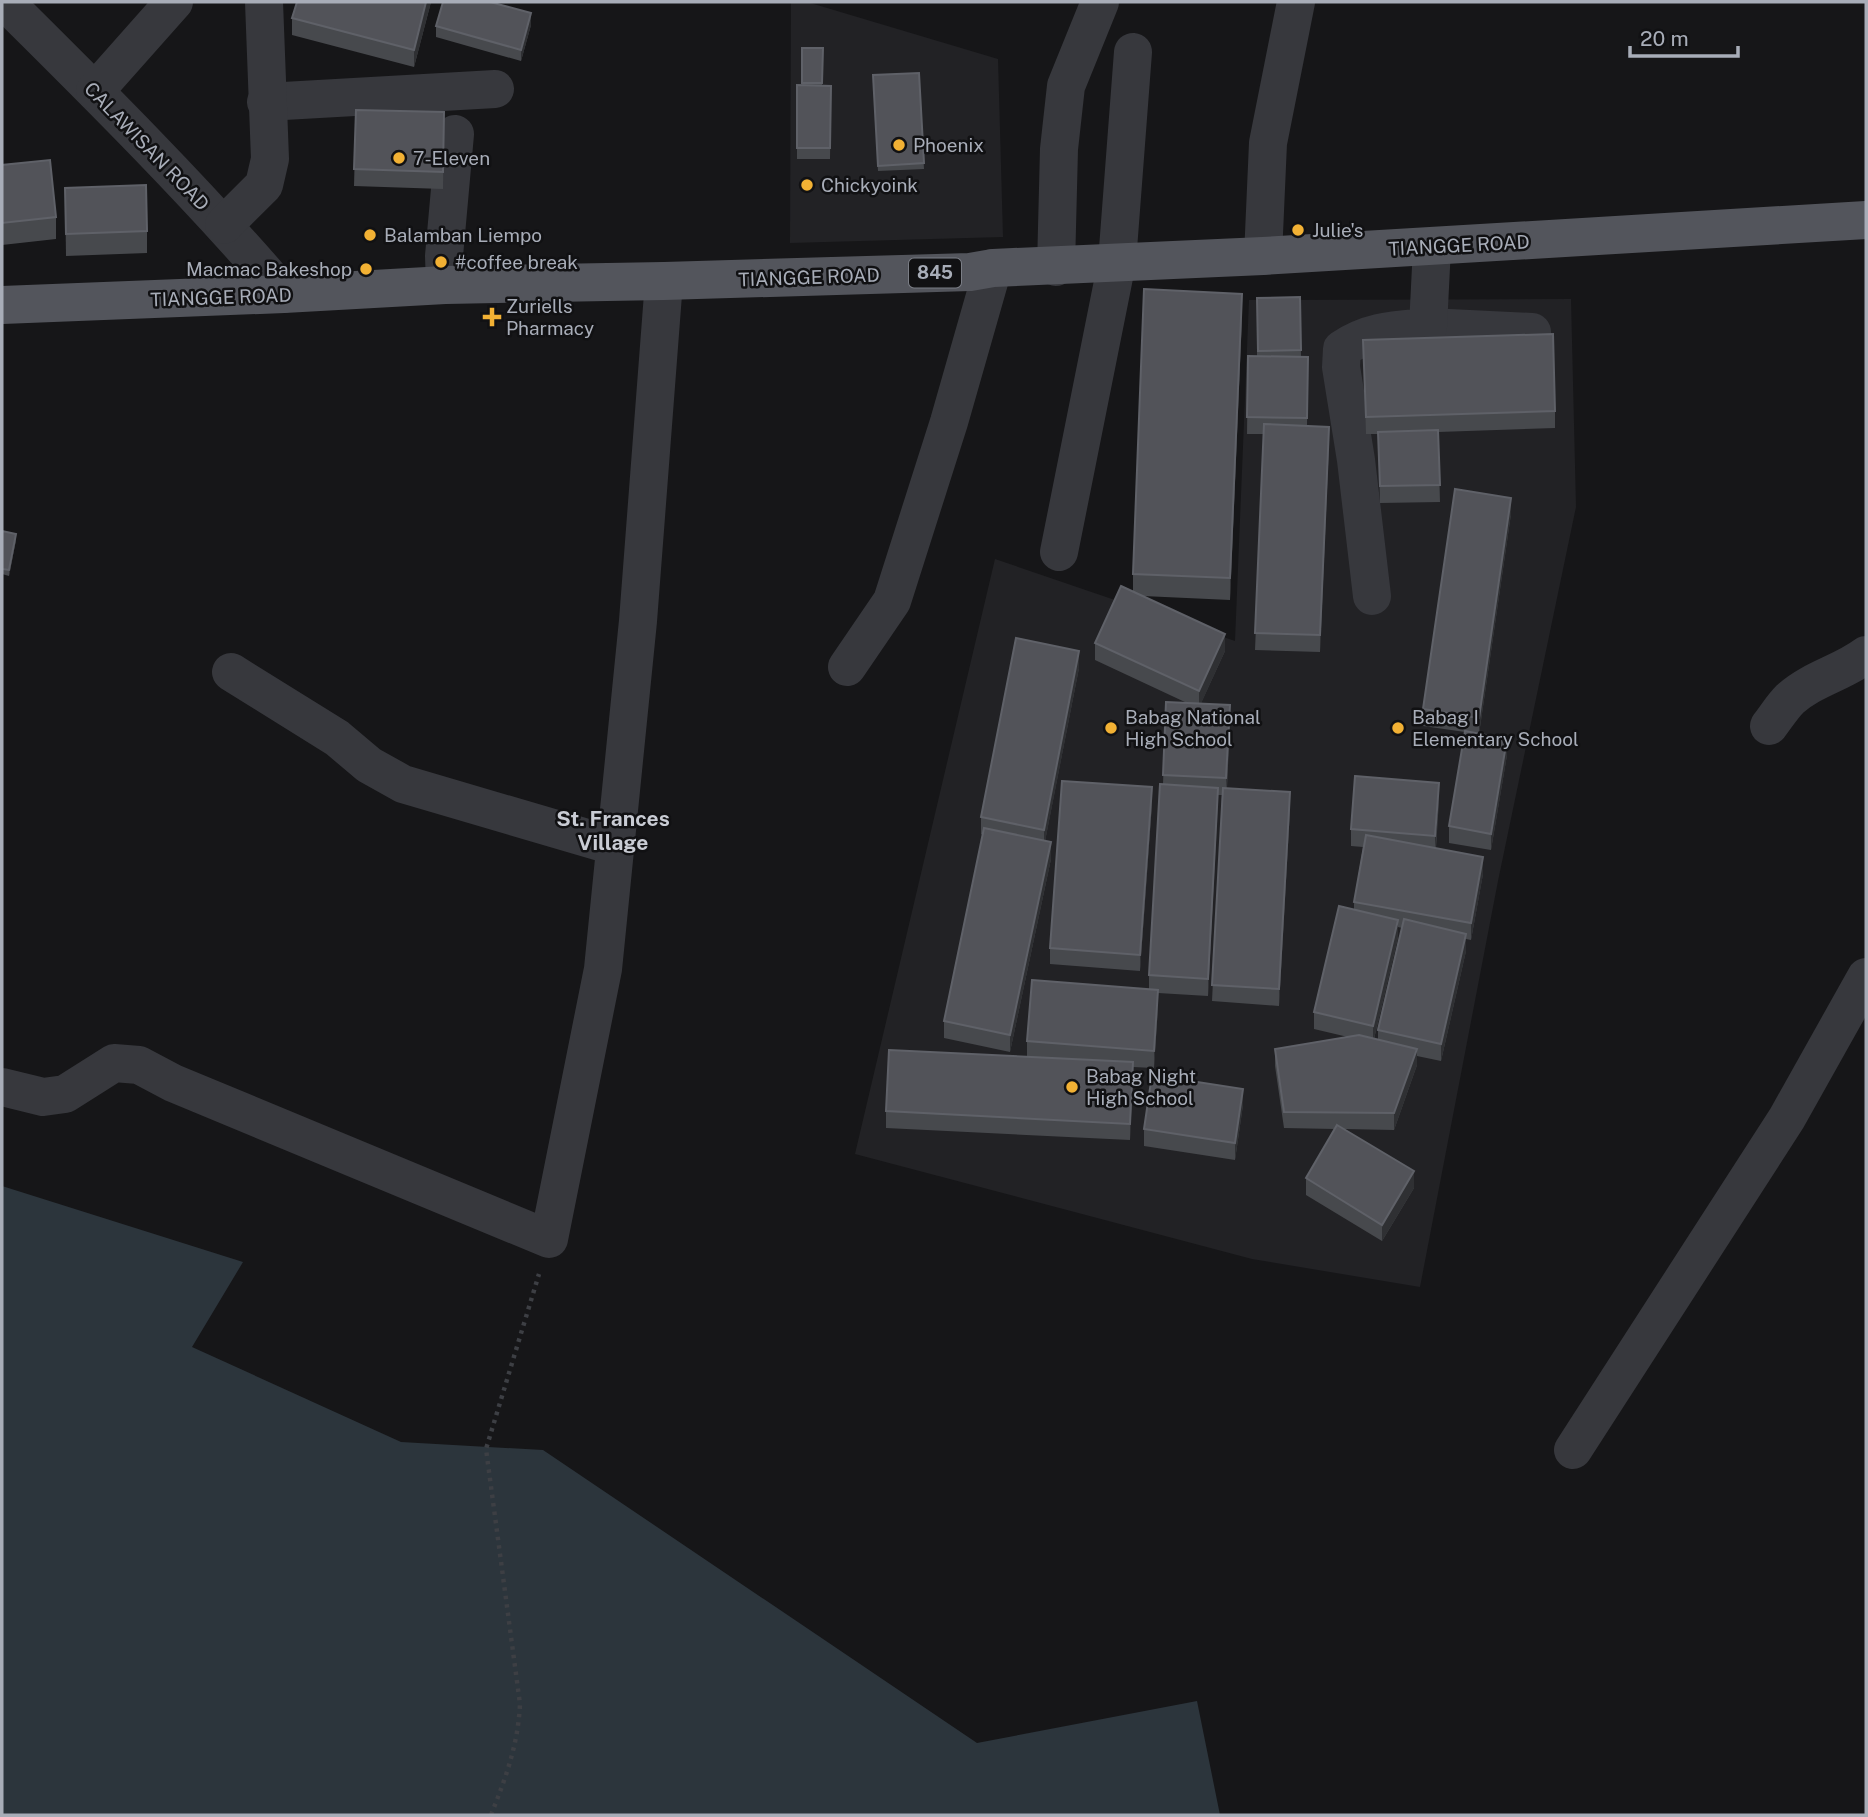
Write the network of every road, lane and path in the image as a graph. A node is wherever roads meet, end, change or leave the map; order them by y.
1 (5, 2) edge
2 (174, 2) edge
3 (264, 2) edge
4 (1100, 2) edge
5 (1296, 2) edge
6 (1133, 52) dead end
7 (495, 89) dead end
8 (95, 92) junction
9 (267, 102) junction
10 (455, 134) dead end
11 (224, 225) junction
12 (1864, 225) edge
13 (1432, 247) junction
14 (1263, 256) junction
15 (1117, 262) junction
16 (1056, 267) junction
17 (993, 268) junction
18 (664, 281) junction
19 (445, 285) junction
20 (284, 295) junction
21 (2, 305) edge
22 (1428, 327) junction
23 (1532, 332) edge
24 (1059, 552) dead end
25 (1371, 596) dead end
26 (1866, 655) edge
27 (848, 667) dead end
28 (231, 672) dead end
29 (1769, 726) dead end
30 (614, 846) junction
31 (1866, 977) edge
32 (2, 1087) edge
33 (549, 1240) junction
34 (1573, 1450) dead end
35 (491, 1815) edge

1 - 8 street, CALAWISAN ROAD
2 - 8 street
3 - 9 street
4 - 16 street
5 - 14 street
6 - 15 street
7 - 9 street
8 - 11 street, CALAWISAN ROAD
9 - 11 street
10 - 19 street
11 - 20 street, CALAWISAN ROAD
12 - 13 main road, TIANGGE ROAD / 845
13 - 14 main road, TIANGGE ROAD / 845
13 - 22 street
14 - 15 main road, TIANGGE ROAD / 845
15 - 16 main road, TIANGGE ROAD / 845
15 - 24 street
16 - 17 main road, TIANGGE ROAD / 845
17 - 18 main road, TIANGGE ROAD / 845
17 - 27 street
18 - 19 main road, TIANGGE ROAD / 845
18 - 30 street
19 - 20 main road, TIANGGE ROAD / 845
20 - 21 main road, TIANGGE ROAD / 845
22 - 23 street
22 - 25 street
26 - 29 street
28 - 30 street
30 - 33 street
31 - 34 street
32 - 33 street
33 - 35 path

